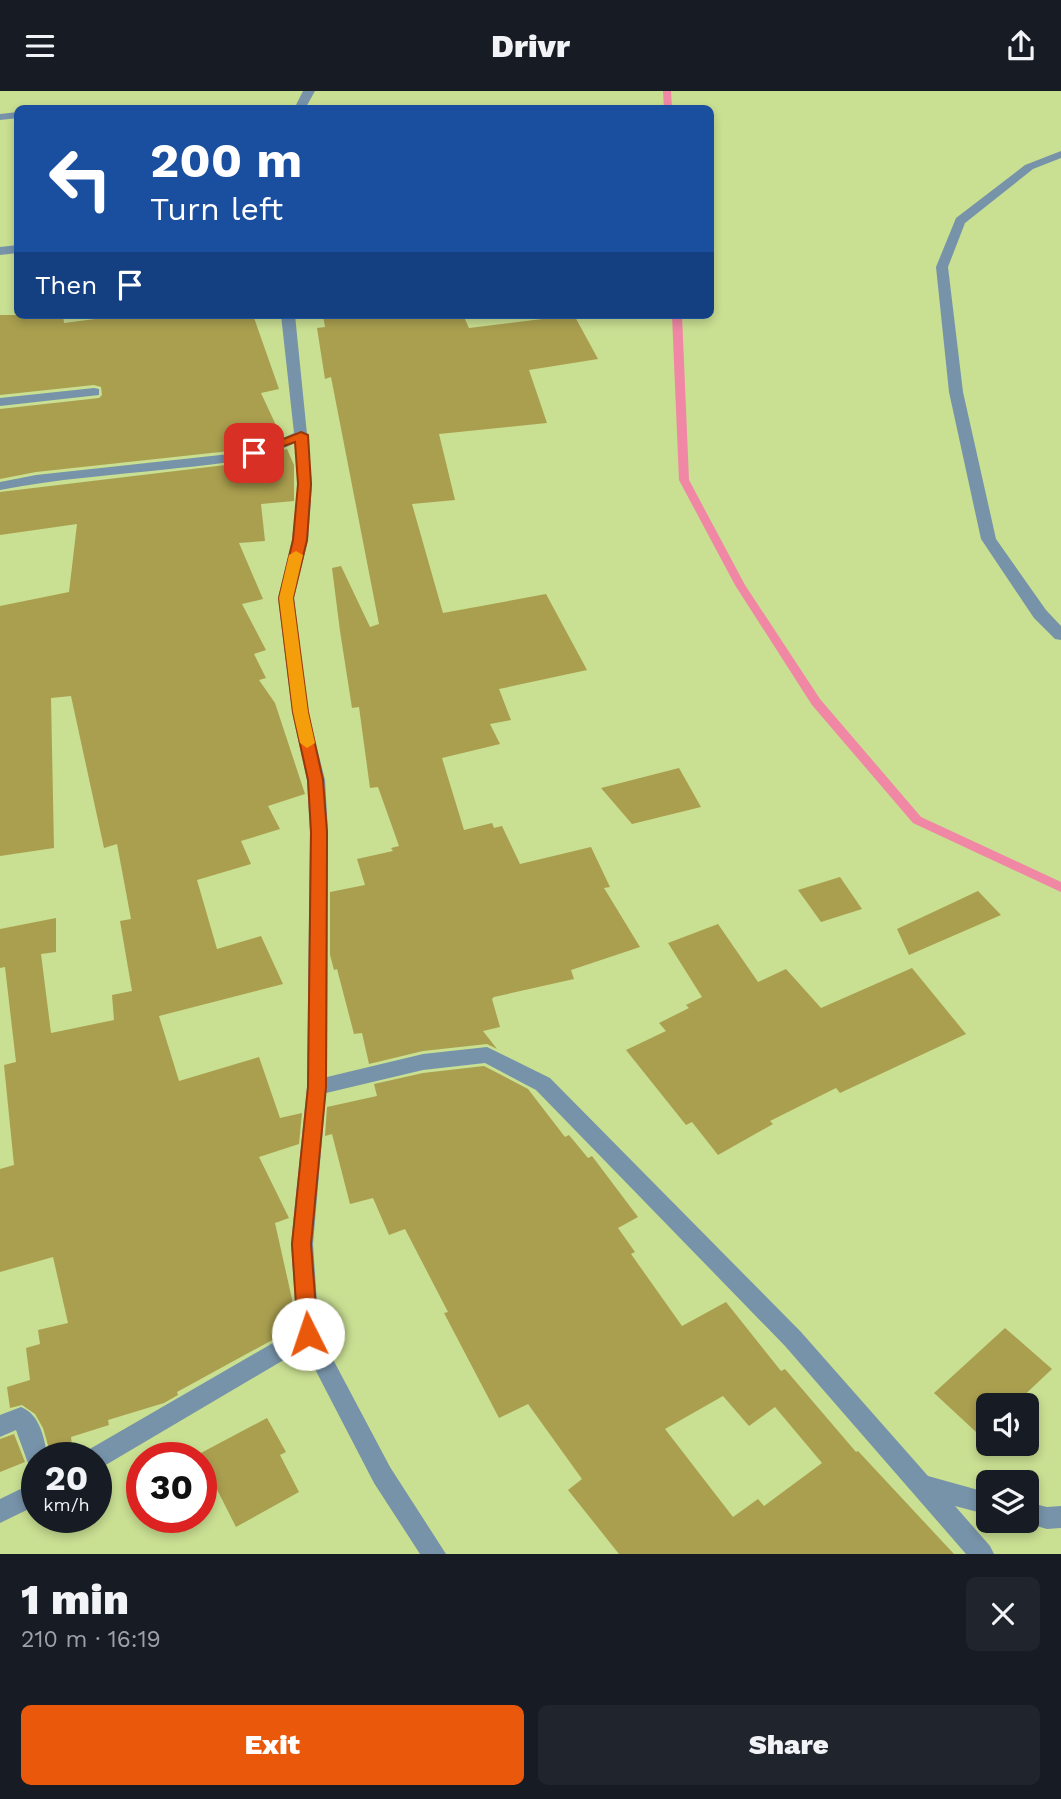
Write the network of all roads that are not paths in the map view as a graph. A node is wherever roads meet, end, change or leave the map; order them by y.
1 (1061, 154) edge
2 (288, 319) edge
3 (94, 392) dead end
4 (0, 402) edge
5 (301, 435) junction
6 (0, 486) edge
7 (1061, 635) edge
8 (317, 1087) junction
9 (308, 1334) junction
10 (0, 1426) edge
11 (33, 1442) edge
12 (112, 1449) edge
13 (922, 1485) junction
14 (976, 1500) edge
15 (21, 1501) edge
16 (0, 1512) edge
17 (1039, 1514) edge
18 (1061, 1517) edge
19 (434, 1554) edge
20 (982, 1554) edge

1 - 7 street
2 - 5 street
3 - 4 street
5 - 6 street
5 - 8 street
8 - 9 street
8 - 13 street
9 - 12 street
9 - 19 street
10 - 11 street
13 - 14 street
13 - 20 street
15 - 16 street
17 - 18 street

